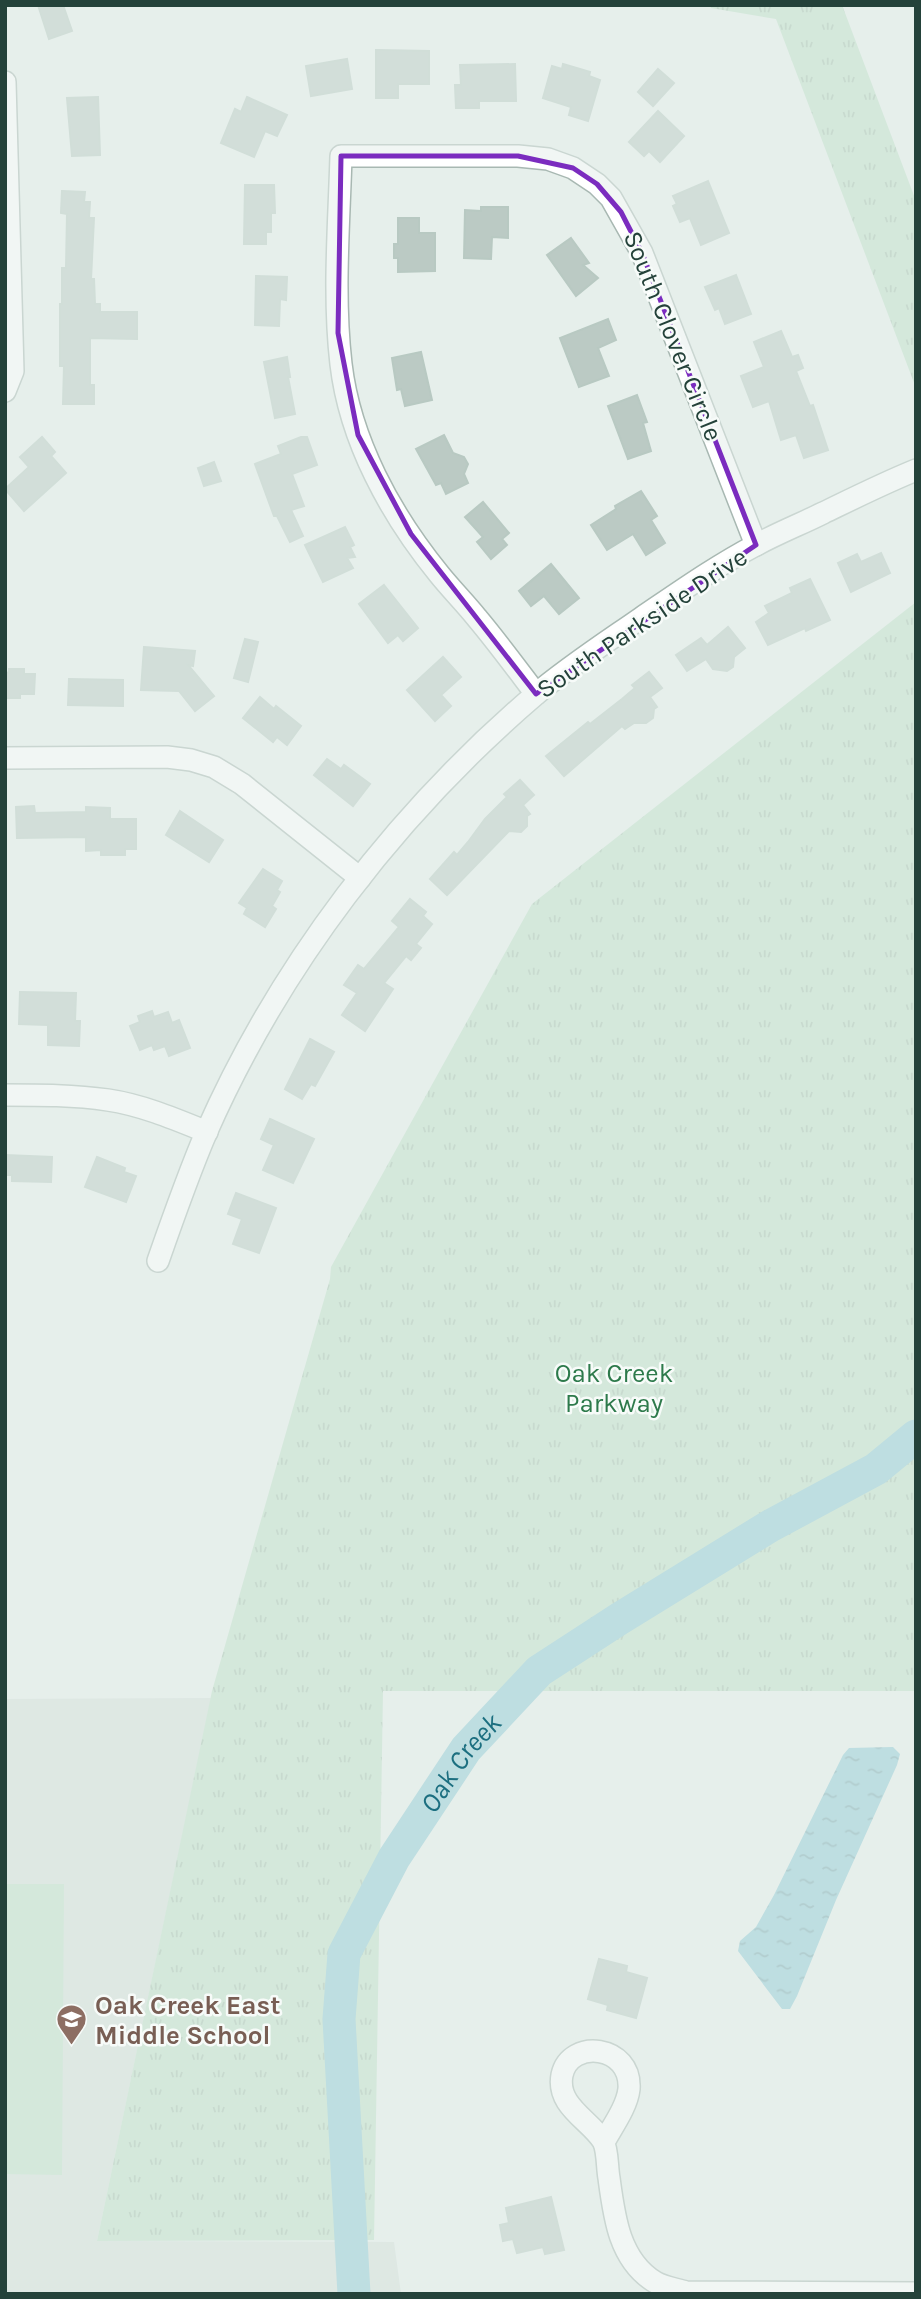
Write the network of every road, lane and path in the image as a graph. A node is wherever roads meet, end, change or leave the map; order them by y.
1 (5, 82) edge
2 (5, 391) edge
3 (916, 470) edge
4 (755, 545) junction
5 (536, 694) junction
6 (5, 758) edge
7 (360, 878) junction
8 (5, 1095) edge
9 (206, 1132) junction
10 (158, 1261) dead end
11 (604, 2143) dead end
12 (916, 2292) edge

1 - 2 street
3 - 4 street, South Parkside Drive
4 - 5 street, South Parkside Drive
4 - 5 street, South Clover Circle
5 - 7 street, South Parkside Drive
6 - 7 street
7 - 9 street, South Parkside Drive
8 - 9 street
9 - 10 street, South Parkside Drive
11 - 12 street

